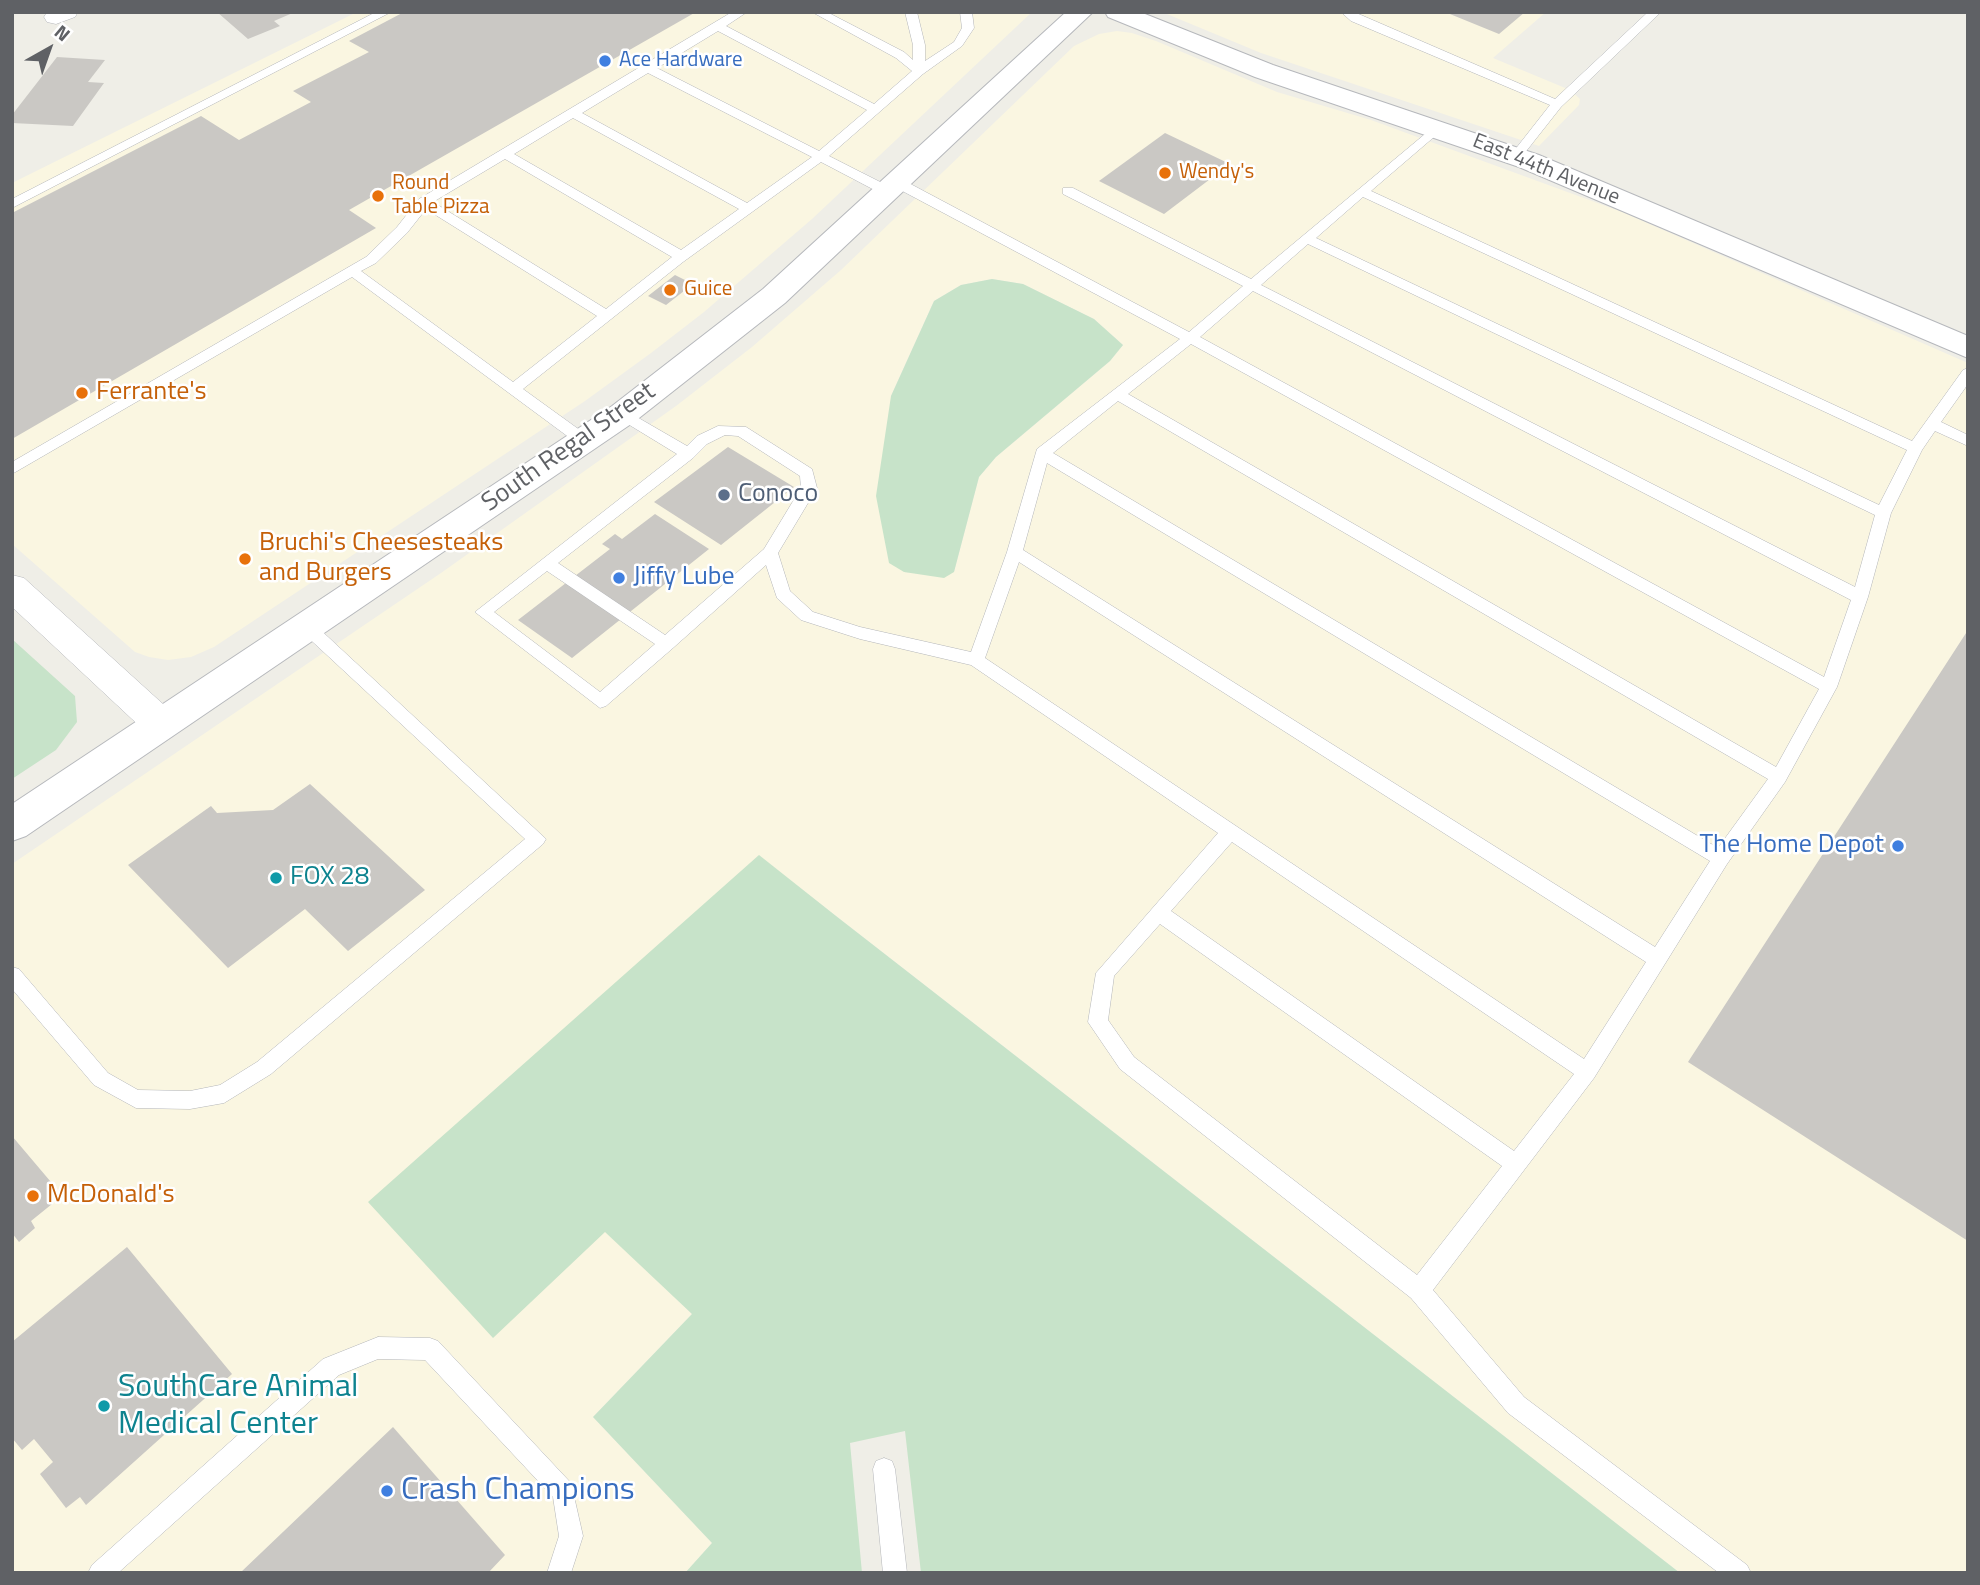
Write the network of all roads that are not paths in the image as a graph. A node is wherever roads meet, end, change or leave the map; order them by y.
1 (385, 12) edge
2 (741, 12) edge
3 (818, 12) edge
4 (911, 12) edge
5 (966, 12) edge
6 (1081, 12) edge
7 (1117, 12) edge
8 (1655, 12) edge
9 (1345, 13) edge
10 (718, 26) junction
11 (648, 68) junction
12 (919, 71) junction
13 (1557, 104) junction
14 (875, 109) junction
15 (573, 113) junction
16 (1437, 128) junction
17 (505, 154) junction
18 (1516, 156) junction
19 (820, 157) junction
20 (893, 188) junction
21 (1068, 191) dead end
22 (1362, 192) junction
23 (424, 202) junction
24 (12, 204) edge
25 (748, 209) junction
26 (1308, 239) junction
27 (681, 257) junction
28 (352, 271) junction
29 (1253, 287) junction
30 (605, 315) junction
31 (1191, 338) junction
32 (1968, 348) edge
33 (1968, 373) edge
34 (513, 389) junction
35 (1119, 395) junction
36 (623, 414) junction
37 (1932, 424) junction
38 (583, 440) junction
39 (1968, 441) edge
40 (1915, 448) junction
41 (1042, 453) junction
42 (688, 454) junction
43 (12, 469) edge
44 (1883, 513) junction
45 (1015, 552) junction
46 (770, 553) junction
47 (546, 563) junction
48 (12, 587) edge
49 (1860, 597) junction
50 (306, 627) junction
51 (667, 643) junction
52 (976, 660) junction
53 (1829, 687) junction
54 (162, 724) junction
55 (1779, 777) junction
56 (12, 825) edge
57 (1230, 832) junction
58 (1721, 859) junction
59 (1158, 913) junction
60 (1659, 960) junction
61 (12, 975) edge
62 (1587, 1072) junction
63 (1516, 1164) junction
64 (1419, 1290) junction
65 (884, 1469) dead end
66 (100, 1573) edge
67 (559, 1573) edge
68 (895, 1573) edge
69 (1739, 1573) edge

1 - 24 lane
2 - 10 lane
3 - 12 lane
4 - 12 lane
5 - 12 lane
6 - 20 main road, South Regal Street
7 - 16 main road, East 44th Avenue
8 - 13 lane
9 - 13 lane
10 - 11 lane
10 - 14 lane
11 - 15 lane
11 - 19 lane
12 - 14 lane
13 - 18 lane
14 - 19 lane
15 - 17 lane
15 - 25 lane
16 - 18 main road, East 44th Avenue
16 - 22 lane
17 - 23 lane
17 - 27 lane
18 - 32 main road, East 44th Avenue
19 - 20 lane
19 - 25 lane
20 - 31 lane
20 - 36 main road, South Regal Street
21 - 29 lane
22 - 26 lane
22 - 40 lane
23 - 28 lane
23 - 30 lane
25 - 27 lane
26 - 29 lane
26 - 44 lane
27 - 30 lane
28 - 34 lane
28 - 43 lane
29 - 31 lane
29 - 49 lane
30 - 34 lane
31 - 35 lane
31 - 53 lane
33 - 37 lane
34 - 38 lane
35 - 41 lane
35 - 55 lane
36 - 38 main road, South Regal Street
36 - 42 lane
37 - 39 lane
37 - 40 lane
38 - 50 main road, South Regal Street
40 - 44 lane
41 - 45 lane
41 - 58 lane
42 - 46 lane
42 - 47 lane
44 - 49 lane
45 - 52 lane
45 - 60 lane
46 - 51 lane
46 - 52 lane
47 - 51 lane
47 - 51 lane
48 - 54 street
49 - 53 lane
50 - 54 main road, South Regal Street
50 - 61 lane
52 - 57 lane
53 - 55 lane
54 - 56 main road, South Regal Street
55 - 58 lane
57 - 59 lane
57 - 62 lane
58 - 60 lane
59 - 63 lane
59 - 64 lane
60 - 62 lane
62 - 63 lane
63 - 64 lane
64 - 69 lane
65 - 68 lane
66 - 67 lane

